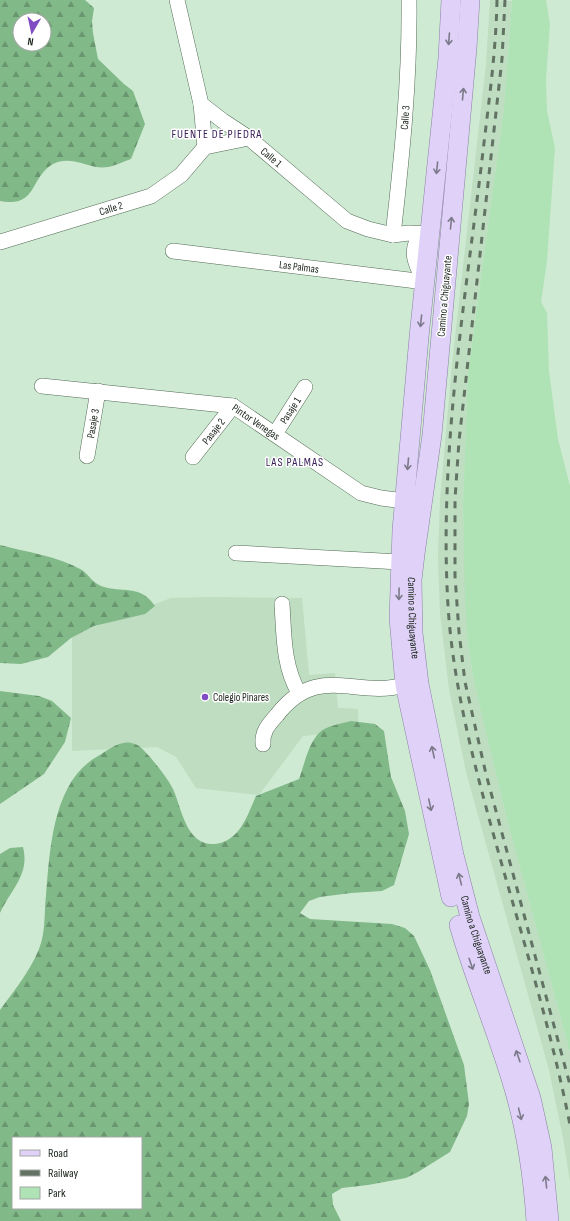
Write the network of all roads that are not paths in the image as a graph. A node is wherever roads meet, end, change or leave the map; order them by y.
1 (177, 0) edge
2 (409, 0) edge
3 (451, 0) edge
4 (470, 0) edge
5 (201, 104) junction
6 (249, 138) junction
7 (205, 147) junction
8 (427, 234) junction
9 (393, 235) junction
10 (0, 242) edge
11 (414, 246) junction
12 (173, 251) dead end
13 (447, 262) junction
14 (425, 282) junction
15 (42, 386) dead end
16 (305, 388) dead end
17 (98, 391) junction
18 (233, 406) junction
19 (275, 434) junction
20 (86, 456) dead end
21 (194, 457) dead end
22 (404, 501) junction
23 (236, 553) dead end
24 (400, 562) junction
25 (282, 604) dead end
26 (405, 686) junction
27 (299, 693) junction
28 (263, 744) dead end
29 (536, 1221) edge
30 (549, 1221) edge

1 - 5 street
2 - 9 street, Calle 3
3 -> 8 main road, Camino a Chiguayante
13 -> 4 main road, Camino a Chiguayante
5 - 6 street, Calle 1
5 - 7 street
6 - 7 street
6 - 9 street, Calle 1
7 - 10 street, Calle 2
8 - 9 street, Calle 1
8 - 11 street
8 - 13 main road
8 - 14 main road, Camino a Chiguayante
9 - 11 street, Calle 1
11 - 14 street
12 - 14 street, Las Palmas
30 -> 13 main road, Camino a Chiguayante
14 -> 22 main road, Camino a Chiguayante
15 - 17 street, Pintor Venegas
16 - 19 street, Pasaje 1
17 - 18 street, Pintor Venegas
17 - 20 street, Pasaje 3
18 - 19 street, Pintor Venegas
18 - 21 street, Pasaje 2
19 - 22 street, Pintor Venegas
22 - 24 main road, Camino a Chiguayante
23 - 24 street
24 -> 26 main road, Camino a Chiguayante
25 - 27 street
26 - 27 street
26 -> 29 main road, Camino a Chiguayante
27 - 28 street

